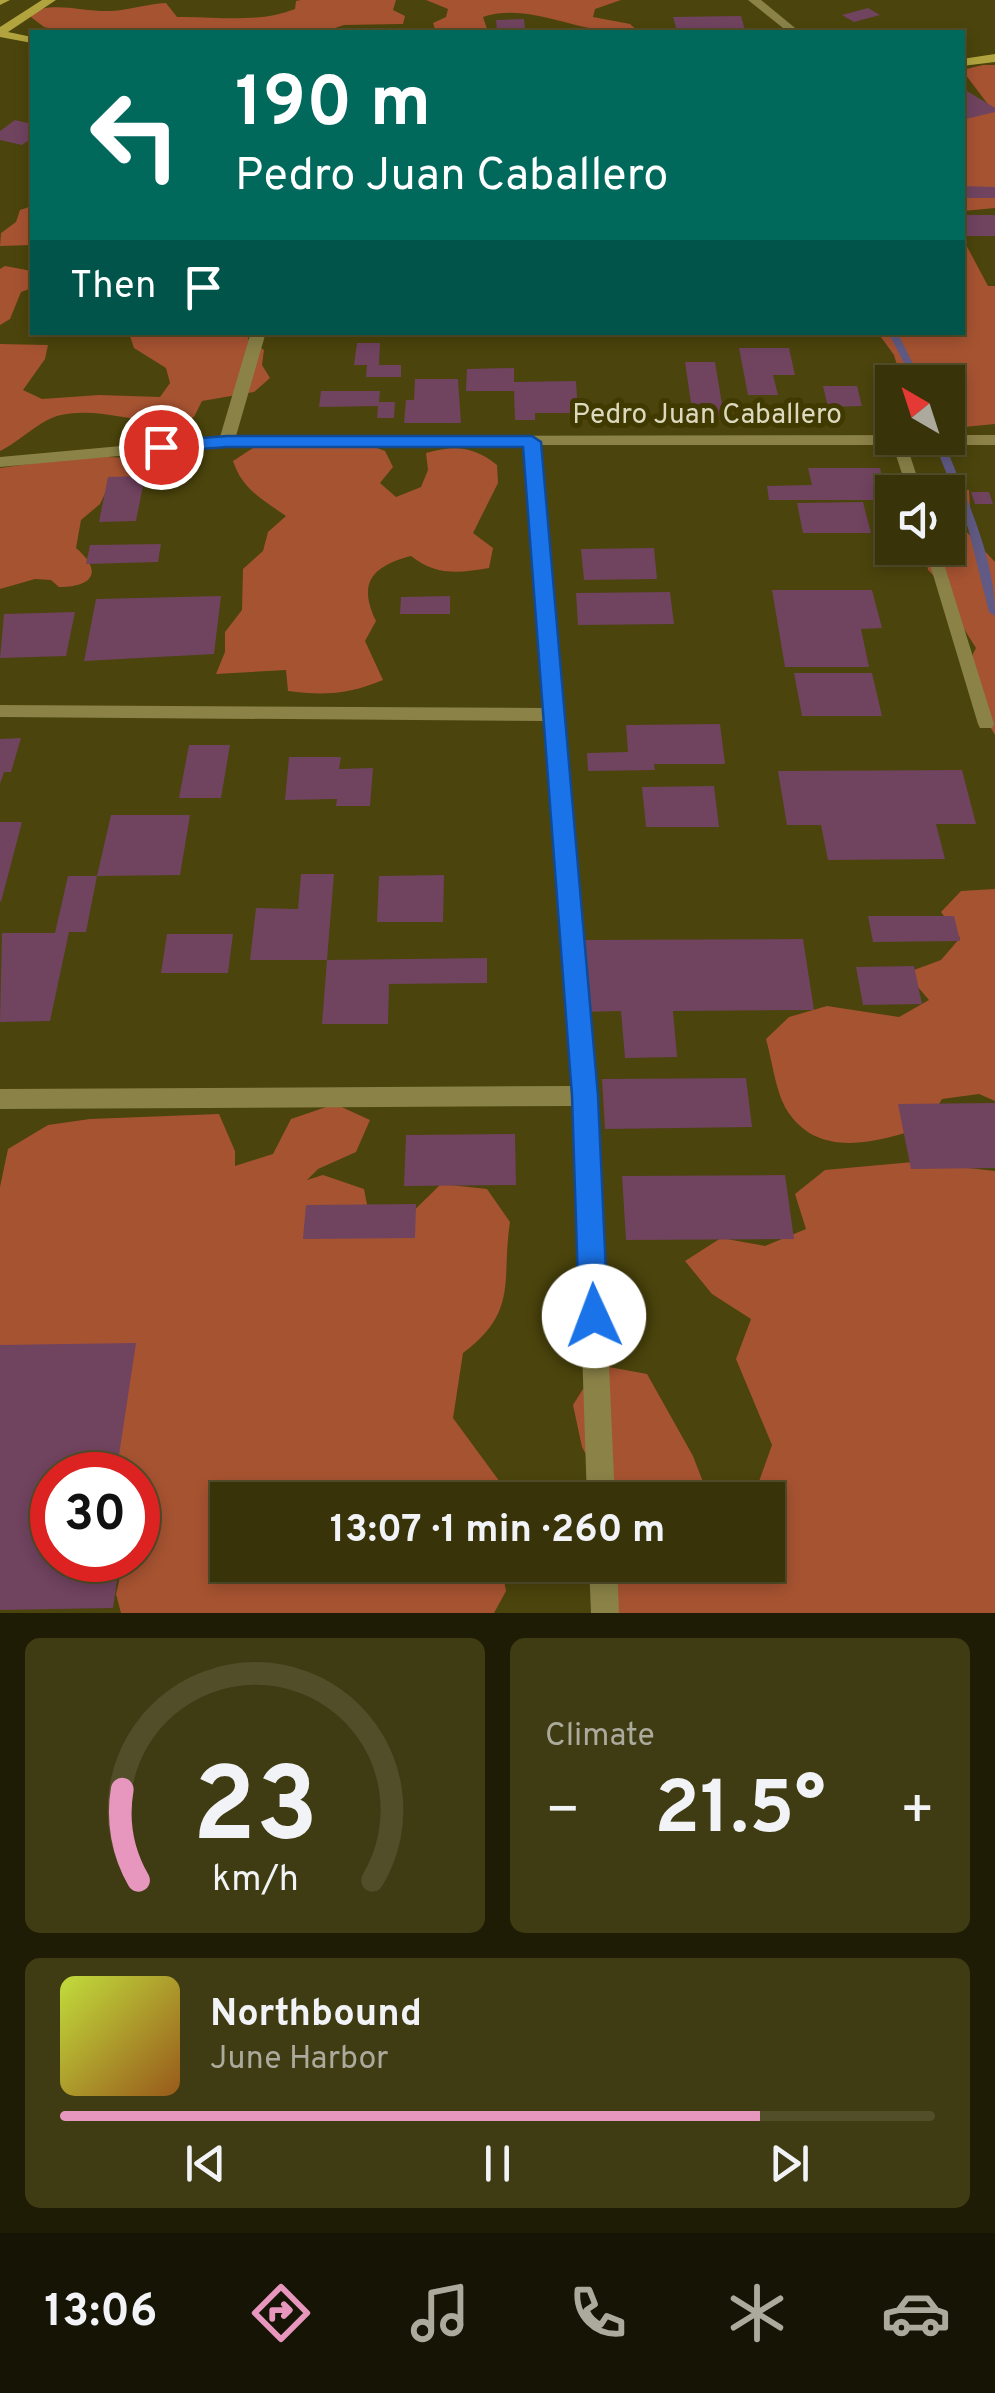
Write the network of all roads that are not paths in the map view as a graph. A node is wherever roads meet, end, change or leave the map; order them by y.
1 (50, 0) edge
2 (754, 0) edge
3 (792, 30) edge
4 (0, 33) edge
5 (30, 40) edge
6 (995, 58) edge
7 (965, 63) edge
8 (258, 335) edge
9 (875, 440) edge
10 (965, 440) edge
11 (995, 440) edge
12 (227, 441) junction
13 (532, 442) junction
14 (0, 462) edge
15 (937, 565) edge
16 (0, 711) edge
17 (555, 715) junction
18 (986, 724) dead end
19 (585, 1096) junction
20 (0, 1099) edge
21 (600, 1482) edge
22 (604, 1582) edge
23 (605, 1613) edge

1 - 4 street
2 - 3 street
4 - 5 street
6 - 7 street
8 - 12 street
9 - 13 street, Pedro Juan Caballero
10 - 11 street, Pedro Juan Caballero
12 - 13 street, Pedro Juan Caballero
12 - 14 street, Pedro Juan Caballero
13 - 17 street
15 - 18 lane
16 - 17 street
17 - 19 street
19 - 20 street
19 - 21 street
22 - 23 street

